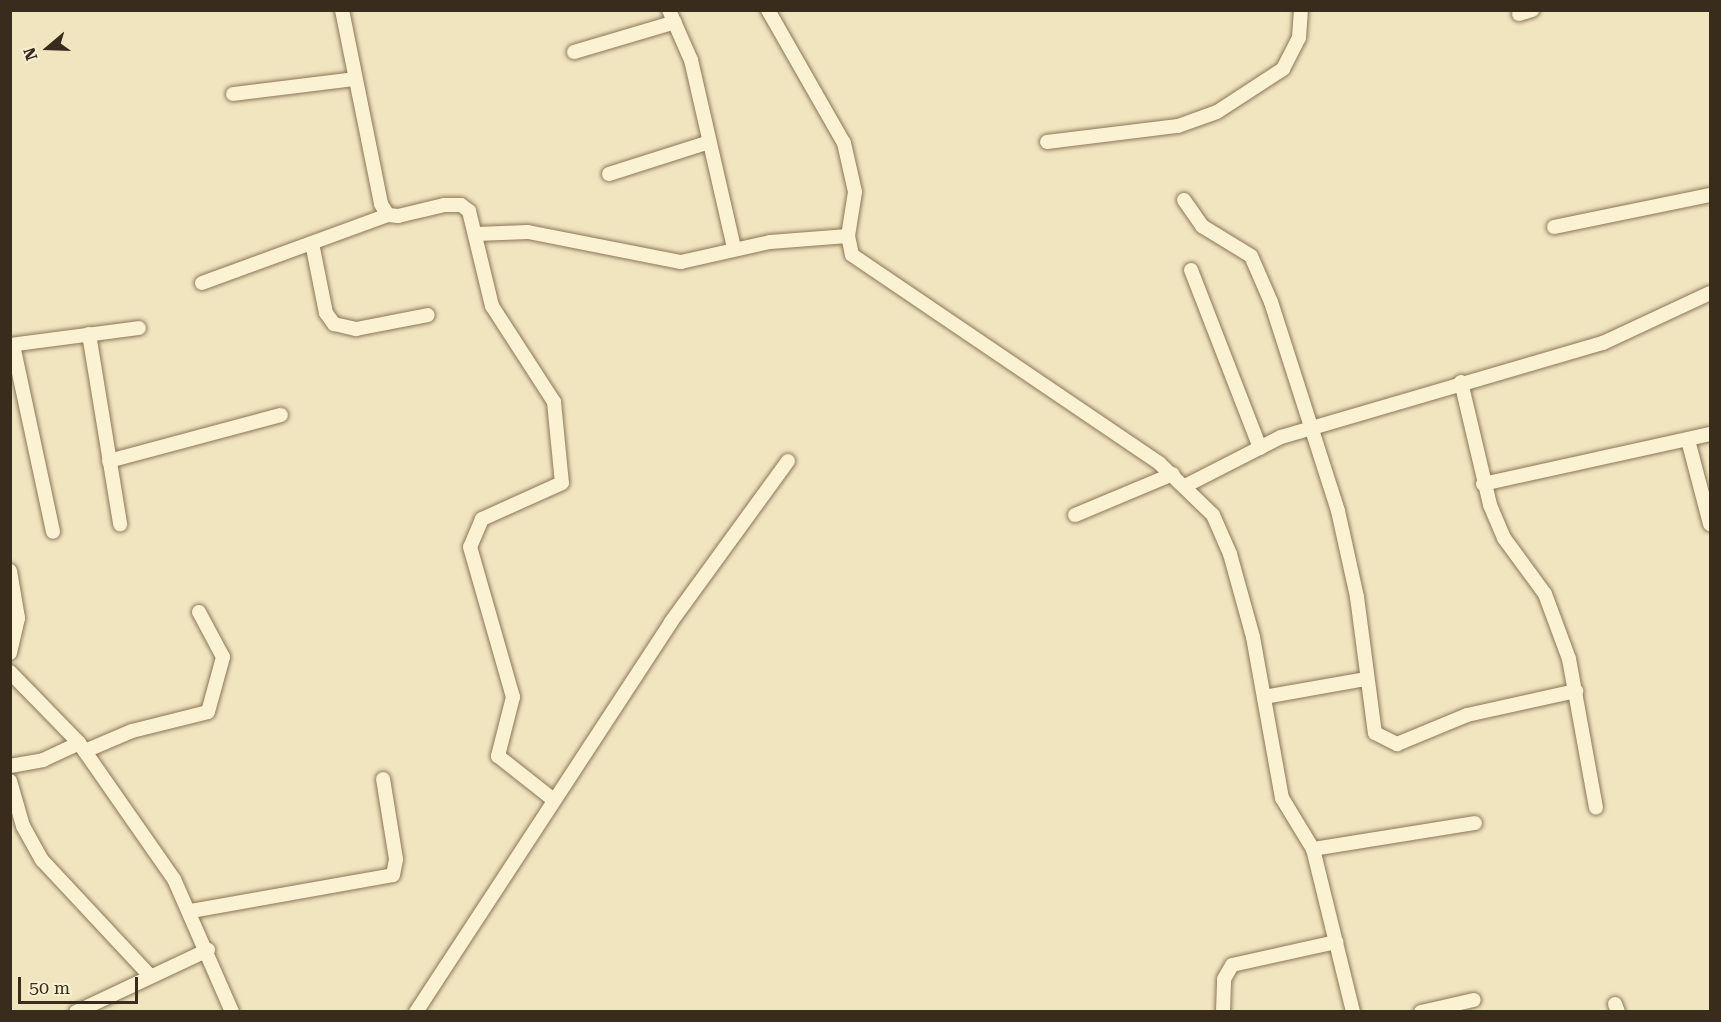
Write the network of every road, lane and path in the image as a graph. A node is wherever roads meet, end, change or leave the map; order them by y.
1 (342, 10) edge
2 (768, 10) edge
3 (1301, 10) edge
4 (672, 16) edge
5 (574, 52) dead end
6 (354, 79) junction
7 (233, 94) dead end
8 (709, 141) junction
9 (1047, 142) dead end
10 (609, 174) dead end
11 (1710, 195) edge
12 (1184, 200) dead end
13 (388, 215) junction
14 (1554, 227) dead end
15 (476, 234) junction
16 (848, 236) junction
17 (312, 243) junction
18 (734, 248) junction
19 (1191, 270) dead end
20 (202, 283) dead end
21 (1710, 293) edge
22 (428, 315) dead end
23 (140, 328) dead end
24 (89, 334) junction
25 (12, 345) edge
26 (1461, 382) junction
27 (281, 416) dead end
28 (1313, 426) junction
29 (1710, 434) edge
30 (1688, 440) junction
31 (1260, 448) junction
32 (110, 461) junction
33 (788, 461) dead end
34 (1173, 474) junction
35 (1483, 483) junction
36 (1188, 485) junction
37 (1075, 515) dead end
38 (120, 524) dead end
39 (1710, 524) edge
40 (53, 532) dead end
41 (10, 571) edge
42 (199, 612) dead end
43 (10, 653) edge
44 (10, 672) edge
45 (1366, 679) junction
46 (1576, 691) junction
47 (1264, 697) junction
48 (82, 747) junction
49 (10, 766) edge
50 (383, 779) dead end
51 (10, 781) edge
52 (554, 800) junction
53 (1596, 808) dead end
54 (1475, 823) dead end
55 (1313, 849) junction
56 (191, 911) junction
57 (1336, 942) junction
58 (208, 950) junction
59 (150, 976) junction
60 (1474, 1000) dead end
61 (76, 1011) edge
62 (232, 1011) edge
63 (418, 1011) edge
64 (1223, 1011) edge
65 (1353, 1011) edge
66 (1421, 1011) edge

1 - 6 street
2 - 16 street
3 - 9 street
4 - 5 street
4 - 8 street
6 - 7 street
6 - 13 street
8 - 10 street
8 - 18 street
11 - 14 street
12 - 28 street
13 - 15 street
13 - 17 street
15 - 18 street
15 - 52 street
16 - 18 street
16 - 34 street
17 - 20 street
17 - 22 street
19 - 31 street
21 - 26 street
23 - 24 street
24 - 25 street
24 - 32 street
25 - 40 street
26 - 28 street
26 - 35 street
27 - 32 street
28 - 31 street
28 - 45 street
29 - 30 street
30 - 35 street
30 - 39 street
31 - 36 street
32 - 38 street
33 - 52 street
34 - 36 street
34 - 37 street
35 - 46 street
36 - 47 street
41 - 43 street
42 - 48 street
44 - 48 street
45 - 46 street
45 - 47 street
46 - 53 street
47 - 55 street
48 - 49 street
48 - 56 street
50 - 56 street
51 - 59 street
52 - 63 street
54 - 55 street
55 - 57 street
56 - 58 street
57 - 64 street
57 - 65 street
58 - 59 street
58 - 62 street
59 - 61 street
60 - 66 street

